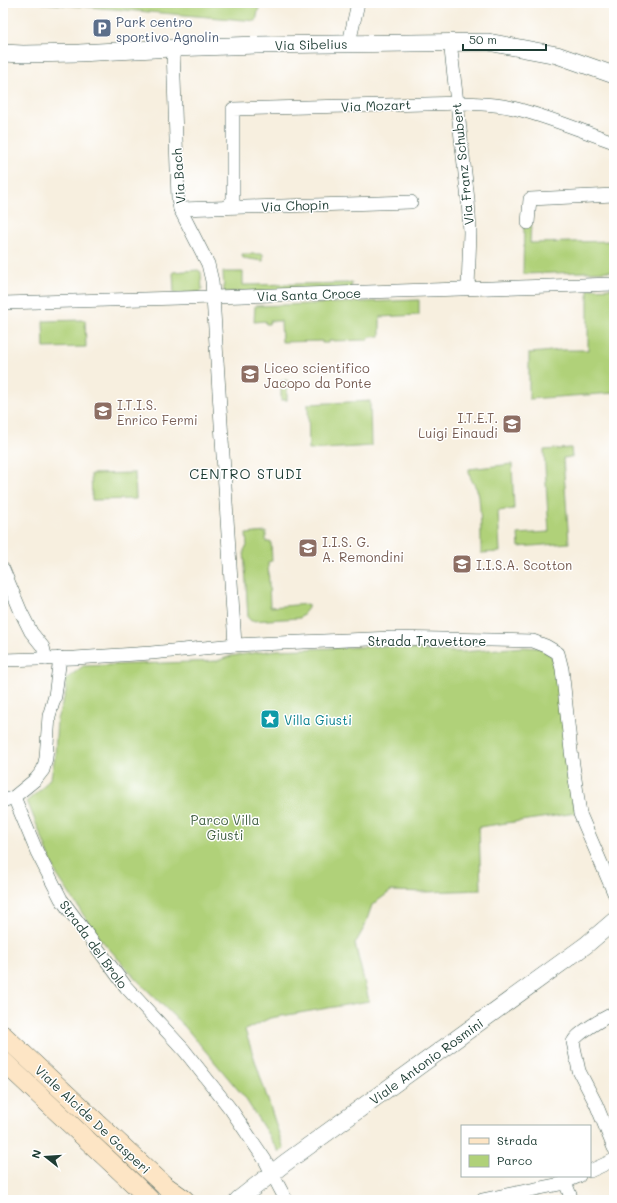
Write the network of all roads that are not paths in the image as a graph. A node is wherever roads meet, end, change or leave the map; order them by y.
1 (358, 3) edge
2 (450, 41) junction
3 (349, 43) junction
4 (173, 48) junction
5 (3, 53) edge
6 (614, 75) edge
7 (456, 103) junction
8 (614, 142) edge
9 (614, 195) edge
10 (411, 202) dead end
11 (226, 207) junction
12 (180, 209) junction
13 (528, 223) dead end
14 (614, 284) edge
15 (468, 288) junction
16 (214, 297) junction
17 (3, 303) edge
18 (3, 569) edge
19 (234, 645) junction
20 (60, 658) junction
21 (46, 659) junction
22 (3, 660) edge
23 (9, 799) edge
24 (614, 893) edge
25 (614, 921) edge
26 (614, 1013) edge
27 (3, 1035) edge
28 (3, 1061) edge
29 (614, 1148) edge
30 (614, 1160) edge
31 (591, 1171) edge
32 (272, 1173) junction
33 (576, 1177) edge
34 (565, 1182) junction
35 (138, 1192) edge
36 (150, 1200) edge
37 (185, 1200) edge
38 (238, 1200) edge
39 (286, 1200) edge
40 (482, 1200) edge
41 (572, 1200) edge

1 - 3 street
2 - 3 street, Via Sibelius
2 - 6 street, Via Sibelius
2 - 7 street, Via Franz Schubert
3 - 4 street, Via Sibelius
4 - 5 street, Via Sibelius
4 - 12 street, Via Bach
7 - 8 street, Via Mozart
7 - 11 street, Via Mozart
7 - 15 street, Via Franz Schubert
9 - 13 street
10 - 11 street, Via Chopin
11 - 12 street, Via Chopin
12 - 16 street, Via Bach
14 - 15 street, Via Santa Croce
15 - 16 street, Via Santa Croce
16 - 17 street, Via Santa Croce
16 - 19 street, Via Bach
18 - 21 street
19 - 20 street, Strada Travettore
19 - 24 street, Strada Travettore
20 - 21 street, Strada Travettore
20 - 23 street, Strada del Brolo
21 - 22 street, Strada Travettore
23 - 32 street, Strada del Brolo
25 - 32 street, Viale Antonio Rosmini
26 - 29 street
27 - 37 main road, Viale Alcide De Gasperi
28 - 35 main road, Viale Alcide De Gasperi
30 - 31 street
32 - 38 street, Viale Antonio Rosmini
32 - 39 street, Strada del Brolo
33 - 34 street
34 - 40 street
34 - 41 street
35 - 36 main road, Viale Alcide De Gasperi

